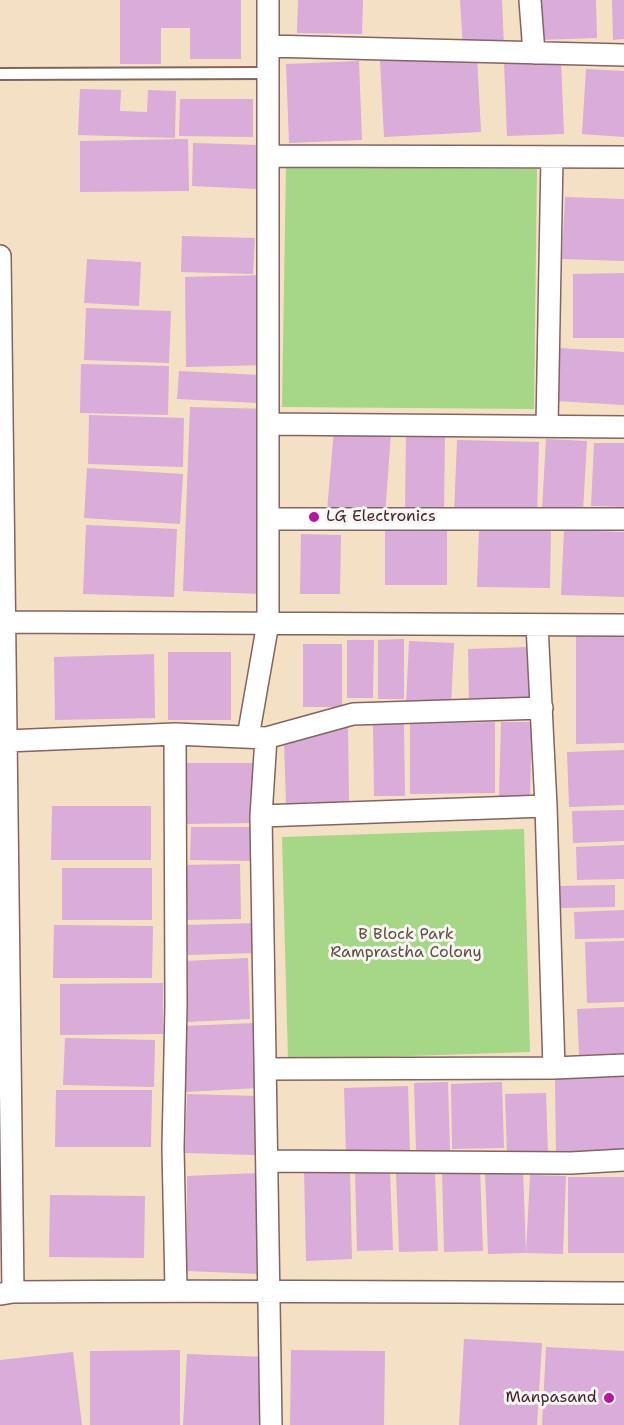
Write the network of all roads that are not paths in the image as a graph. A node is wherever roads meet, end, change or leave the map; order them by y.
1 (268, 0) edge
2 (530, 0) edge
3 (268, 46) junction
4 (534, 53) junction
5 (624, 55) edge
6 (268, 73) junction
7 (0, 74) edge
8 (268, 156) junction
9 (552, 157) junction
10 (624, 157) edge
11 (0, 256) edge
12 (268, 424) junction
13 (547, 426) junction
14 (624, 427) edge
15 (268, 519) junction
16 (624, 519) edge
17 (2, 622) edge
18 (268, 623) junction
19 (537, 624) junction
20 (624, 625) edge
21 (542, 708) junction
22 (175, 734) junction
23 (257, 738) junction
24 (6, 741) junction
25 (546, 806) junction
26 (261, 816) junction
27 (624, 1065) edge
28 (554, 1068) junction
29 (265, 1069) junction
30 (5, 1076) edge
31 (624, 1160) edge
32 (267, 1161) junction
33 (6, 1180) edge
34 (176, 1290) junction
35 (268, 1292) junction
36 (6, 1293) edge
37 (624, 1293) edge
38 (271, 1425) edge

1 - 3 street
2 - 4 street
3 - 4 street
3 - 6 street
4 - 5 street
6 - 7 lane
6 - 8 street
8 - 9 street
8 - 12 street
9 - 10 street
9 - 13 street
11 - 17 street
12 - 13 street
12 - 15 street
13 - 14 street
15 - 16 street
15 - 18 street
17 - 18 street
17 - 24 street
18 - 19 street
18 - 23 street
19 - 20 street
19 - 21 street
21 - 23 street
21 - 25 street
22 - 23 street
22 - 24 street
22 - 34 street
23 - 26 street
24 - 30 street
25 - 26 street
25 - 28 street
26 - 29 street
27 - 28 street
28 - 29 street
29 - 32 street
30 - 33 street
31 - 32 street
32 - 35 street
33 - 36 street
34 - 35 street
34 - 36 street
35 - 37 street
35 - 38 street

